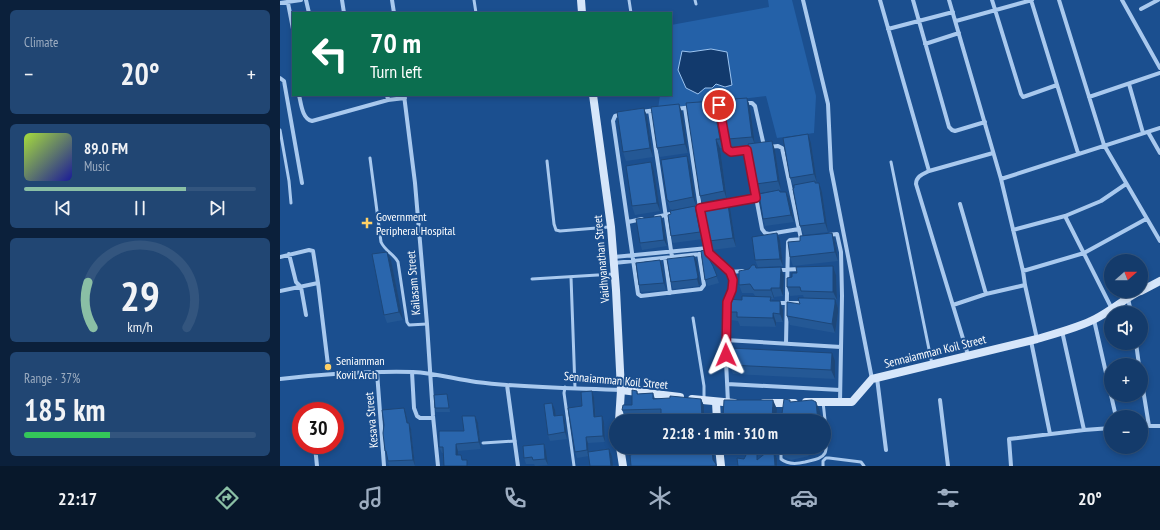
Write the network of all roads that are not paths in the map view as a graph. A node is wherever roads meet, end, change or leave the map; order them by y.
1 (301, 0) edge
2 (306, 0) edge
3 (342, 0) edge
4 (392, 0) edge
5 (474, 0) edge
6 (581, 0) edge
7 (629, 0) edge
8 (803, 0) edge
9 (880, 0) edge
10 (913, 0) edge
11 (949, 0) edge
12 (992, 0) edge
13 (1031, 0) edge
14 (1059, 0) edge
15 (1122, 0) edge
16 (1158, 0) edge
17 (288, 2) junction
18 (1150, 2) edge
19 (280, 3) edge
20 (1141, 9) dead end
21 (995, 10) junction
22 (309, 12) edge
23 (344, 12) edge
24 (394, 12) edge
25 (476, 12) edge
26 (582, 12) edge
27 (631, 12) edge
28 (953, 12) junction
29 (919, 21) junction
30 (956, 22) junction
31 (292, 24) edge
32 (888, 29) junction
33 (959, 33) junction
34 (925, 44) junction
35 (1160, 68) edge
36 (1160, 73) edge
37 (280, 78) edge
38 (1129, 84) junction
39 (1057, 86) junction
40 (299, 96) edge
41 (404, 96) edge
42 (593, 96) edge
43 (388, 97) edge
44 (1089, 97) junction
45 (734, 103) edge
46 (741, 103) edge
47 (719, 105) junction
48 (705, 106) edge
49 (698, 107) edge
50 (685, 108) junction
51 (671, 109) edge
52 (664, 110) edge
53 (650, 111) junction
54 (635, 112) edge
55 (627, 113) edge
56 (985, 122) junction
57 (1160, 128) edge
58 (280, 130) edge
59 (1146, 132) junction
60 (1104, 145) junction
61 (764, 148) junction
62 (747, 150) junction
63 (993, 153) junction
64 (1078, 153) junction
65 (1160, 153) edge
66 (370, 158) dead end
67 (547, 161) dead end
68 (891, 162) dead end
69 (929, 171) junction
70 (1001, 179) junction
71 (302, 183) dead end
72 (1126, 184) junction
73 (798, 191) edge
74 (791, 192) junction
75 (784, 193) edge
76 (770, 196) edge
77 (756, 198) junction
78 (291, 203) dead end
79 (722, 204) edge
80 (960, 204) dead end
81 (708, 207) edge
82 (700, 208) junction
83 (693, 210) edge
84 (679, 212) edge
85 (666, 215) junction
86 (1065, 216) junction
87 (1146, 219) junction
88 (628, 222) junction
89 (611, 227) junction
90 (799, 229) junction
91 (1013, 230) junction
92 (821, 236) edge
93 (807, 238) edge
94 (800, 239) junction
95 (1160, 241) edge
96 (708, 250) junction
97 (671, 252) junction
98 (1084, 253) junction
99 (289, 254) junction
100 (699, 254) junction
101 (633, 255) junction
102 (280, 257) edge
103 (672, 257) junction
104 (665, 258) junction
105 (614, 260) junction
106 (634, 261) junction
107 (788, 269) junction
108 (803, 269) edge
109 (834, 269) edge
110 (842, 269) junction
111 (773, 270) edge
112 (752, 271) edge
113 (1023, 271) junction
114 (730, 272) junction
115 (614, 274) junction
116 (571, 277) junction
117 (532, 279) dead end
118 (1160, 281) edge
119 (318, 283) junction
120 (1025, 285) junction
121 (301, 287) junction
122 (1148, 287) edge
123 (280, 291) edge
124 (670, 293) junction
125 (986, 294) junction
126 (1127, 298) edge
127 (727, 302) junction
128 (734, 302) edge
129 (772, 303) edge
130 (787, 303) junction
131 (810, 304) edge
132 (834, 304) edge
133 (842, 304) junction
134 (953, 305) junction
135 (1110, 306) edge
136 (1116, 306) edge
137 (1104, 314) edge
138 (306, 315) dead end
139 (693, 318) dead end
140 (1094, 320) junction
141 (427, 324) junction
142 (1062, 331) junction
143 (725, 340) junction
144 (1034, 340) junction
145 (786, 344) junction
146 (841, 347) junction
147 (968, 355) junction
148 (932, 364) junction
149 (377, 372) junction
150 (412, 372) junction
151 (430, 373) junction
152 (328, 374) junction
153 (874, 378) junction
154 (280, 379) edge
155 (507, 384) junction
156 (728, 384) junction
157 (565, 387) junction
158 (575, 388) junction
159 (621, 390) junction
160 (840, 390) junction
161 (704, 400) junction
162 (940, 400) dead end
163 (716, 402) junction
164 (823, 402) junction
165 (840, 402) junction
166 (1145, 402) edge
167 (728, 403) junction
168 (1114, 410) edge
169 (619, 414) edge
170 (717, 414) edge
171 (433, 418) junction
172 (1149, 426) joint
173 (1160, 426) edge
174 (1104, 429) edge
175 (1084, 430) junction
176 (1050, 434) junction
177 (515, 441) junction
178 (483, 443) dead end
179 (886, 450) dead end
180 (316, 454) edge
181 (621, 454) edge
182 (720, 454) edge
183 (781, 454) edge
184 (797, 465) edge
185 (317, 466) edge
186 (384, 466) edge
187 (438, 466) edge
188 (518, 466) edge
189 (574, 466) edge
190 (623, 466) edge
191 (721, 466) edge
192 (823, 466) edge
193 (864, 466) edge
194 (948, 466) edge
195 (1011, 466) edge

1 - 17 street
2 - 22 street
3 - 23 street
4 - 24 street
5 - 25 lane
6 - 26 street
7 - 27 lane
8 - 153 street
9 - 32 street
10 - 29 street
11 - 28 street
12 - 21 street
13 - 21 street
13 - 39 street
14 - 44 street
15 - 35 street
16 - 18 street
17 - 19 street
17 - 31 street
18 - 20 street
21 - 30 street
21 - 39 street
28 - 29 street
28 - 30 street
29 - 32 street
29 - 34 street
30 - 33 street
32 - 69 street
33 - 34 street
33 - 56 street
34 - 56 street
36 - 38 street
37 - 71 street
38 - 44 street
38 - 59 street
39 - 64 street
40 - 43 street
41 - 43 street
41 - 141 street, Kailasam Street
42 - 89 street, Vaidhyanathan Street
44 - 60 street
45 - 47 street
46 - 61 street
47 - 48 street
47 - 62 street
49 - 50 street
50 - 51 street
50 - 82 street
52 - 53 street
53 - 54 street
53 - 85 street
55 - 88 street
56 - 63 street
57 - 59 street
58 - 78 lane
59 - 60 street
59 - 65 street
60 - 64 street
60 - 72 street
61 - 62 street
61 - 74 street
62 - 77 street
63 - 69 street
63 - 70 street
64 - 70 street
66 - 141 lane
67 - 89 lane
68 - 148 lane
69 - 134 street
70 - 91 street
72 - 86 street
72 - 87 street
73 - 74 street
74 - 75 street
74 - 90 street
76 - 77 street
77 - 79 street
77 - 90 street
80 - 125 street
81 - 82 street
82 - 83 street
82 - 96 street
84 - 85 street
85 - 88 street
85 - 97 street
86 - 91 street
86 - 98 street
87 - 95 street
87 - 98 street
88 - 101 street
89 - 105 street, Vaidhyanathan Street
90 - 94 street
91 - 113 street
92 - 110 street
93 - 94 street
94 - 107 street
96 - 97 street
96 - 100 street
96 - 114 street
97 - 101 street
97 - 103 street
98 - 113 street
98 - 135 street
99 - 102 street
99 - 119 street
99 - 121 street
100 - 103 street
100 - 124 street
101 - 105 street
101 - 106 street
103 - 104 street
104 - 106 street
104 - 124 street
105 - 106 street
105 - 115 street, Vaidhyanathan Street
106 - 124 street
107 - 108 street
107 - 111 street
107 - 130 street
109 - 110 street
110 - 133 street
112 - 114 street
113 - 120 street
114 - 127 street
115 - 116 lane
115 - 159 street, Vaidhyanathan Street
116 - 117 lane
116 - 158 lane
118 - 122 street, Sennaiamman Koil Street
119 - 121 street
119 - 152 street
120 - 125 street
120 - 144 street
121 - 123 street
121 - 138 street
125 - 134 street
126 - 136 street, Sennaiamman Koil Street
127 - 128 street
127 - 143 street
129 - 130 street
130 - 131 street
130 - 145 street
132 - 133 street
133 - 146 street
134 - 147 street
137 - 140 street, Sennaiamman Koil Street
139 - 161 lane
140 - 142 street, Sennaiamman Koil Street
140 - 168 street
141 - 151 street, Kailasam Street
142 - 144 street, Sennaiamman Koil Street
142 - 175 street
143 - 145 street
143 - 156 street
144 - 147 street, Sennaiamman Koil Street
144 - 176 street
145 - 146 street
146 - 160 street
147 - 148 street, Sennaiamman Koil Street
148 - 153 street, Sennaiamman Koil Street
149 - 150 street, Sennaiamman Koil Street
149 - 152 street, Sennaiamman Koil Street
149 - 186 street, Kesava Street
150 - 151 street, Sennaiamman Koil Street
150 - 171 street
151 - 155 street, Sennaiamman Koil Street
151 - 171 street, Kailasam Street
152 - 154 street, Sennaiamman Koil Street
153 - 165 street, Sennaiamman Koil Street
153 - 179 street
155 - 157 street, Sennaiamman Koil Street
155 - 177 street
156 - 160 street
156 - 167 street
157 - 158 street, Sennaiamman Koil Street
157 - 189 lane
158 - 159 street, Sennaiamman Koil Street
159 - 161 street, Sennaiamman Koil Street
159 - 169 street, Vaidhyanathan Street
160 - 165 street
161 - 163 street, Sennaiamman Koil Street
162 - 194 street
163 - 167 street, Sennaiamman Koil Street
163 - 170 street
164 - 165 street, Sennaiamman Koil Street
164 - 167 street, Sennaiamman Koil Street
164 - 184 lane
166 - 172 street
171 - 187 street, Kailasam Street
172 - 173 street
174 - 175 street
175 - 176 street
176 - 195 street
177 - 178 lane
177 - 188 street
180 - 185 street
181 - 190 street
182 - 191 street
183 - 184 lane
192 - 193 lane

